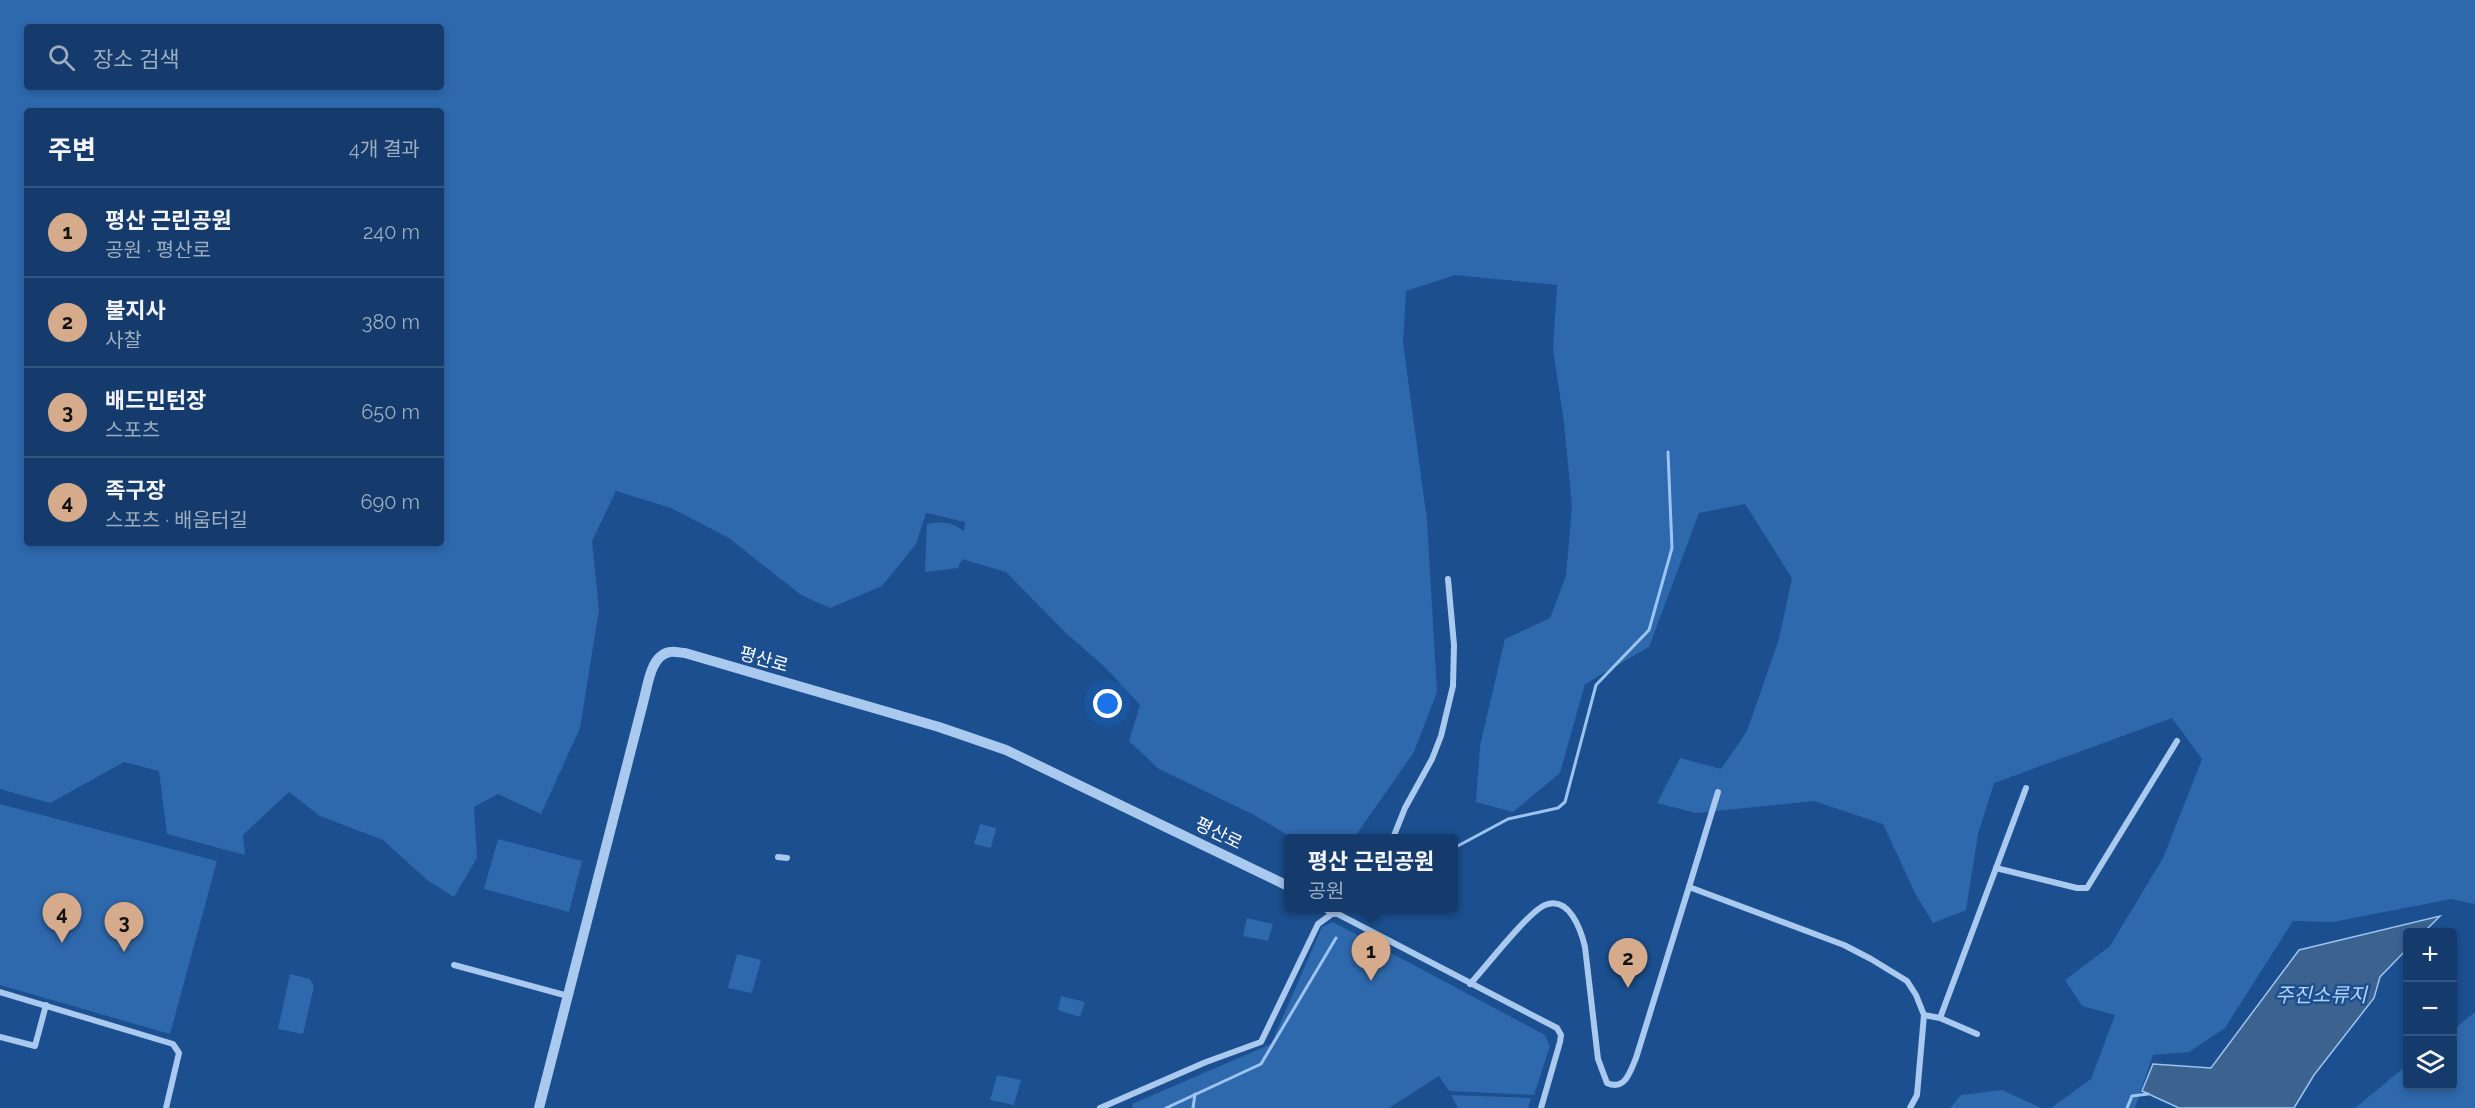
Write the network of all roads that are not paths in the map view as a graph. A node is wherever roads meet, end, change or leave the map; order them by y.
1 (1448, 579) dead end
2 (2177, 741) dead end
3 (2026, 788) dead end
4 (1718, 792) dead end
5 (1395, 834) edge
6 (778, 857) dead end
7 (787, 858) dead end
8 (1996, 868) junction
9 (1284, 884) edge
10 (1689, 887) junction
11 (1331, 912) edge
12 (1339, 912) edge
13 (454, 966) dead end
14 (1470, 984) junction
15 (0, 992) edge
16 (567, 996) junction
17 (46, 1005) junction
18 (1924, 1015) junction
19 (1940, 1018) junction
20 (1977, 1034) dead end
21 (0, 1037) edge
22 (166, 1108) edge
23 (539, 1108) edge
24 (1100, 1108) edge
25 (1541, 1108) edge
26 (1910, 1108) edge

1 - 5 street
2 - 8 street
3 - 8 street
4 - 10 street
6 - 7 street
8 - 19 street
9 - 16 street, 평산로
10 - 14 street
10 - 18 street
11 - 24 street
12 - 14 street
13 - 16 street
14 - 25 street
15 - 17 street
16 - 23 street, 평산로
17 - 21 street
17 - 22 street
18 - 19 street
18 - 26 street
19 - 20 street

